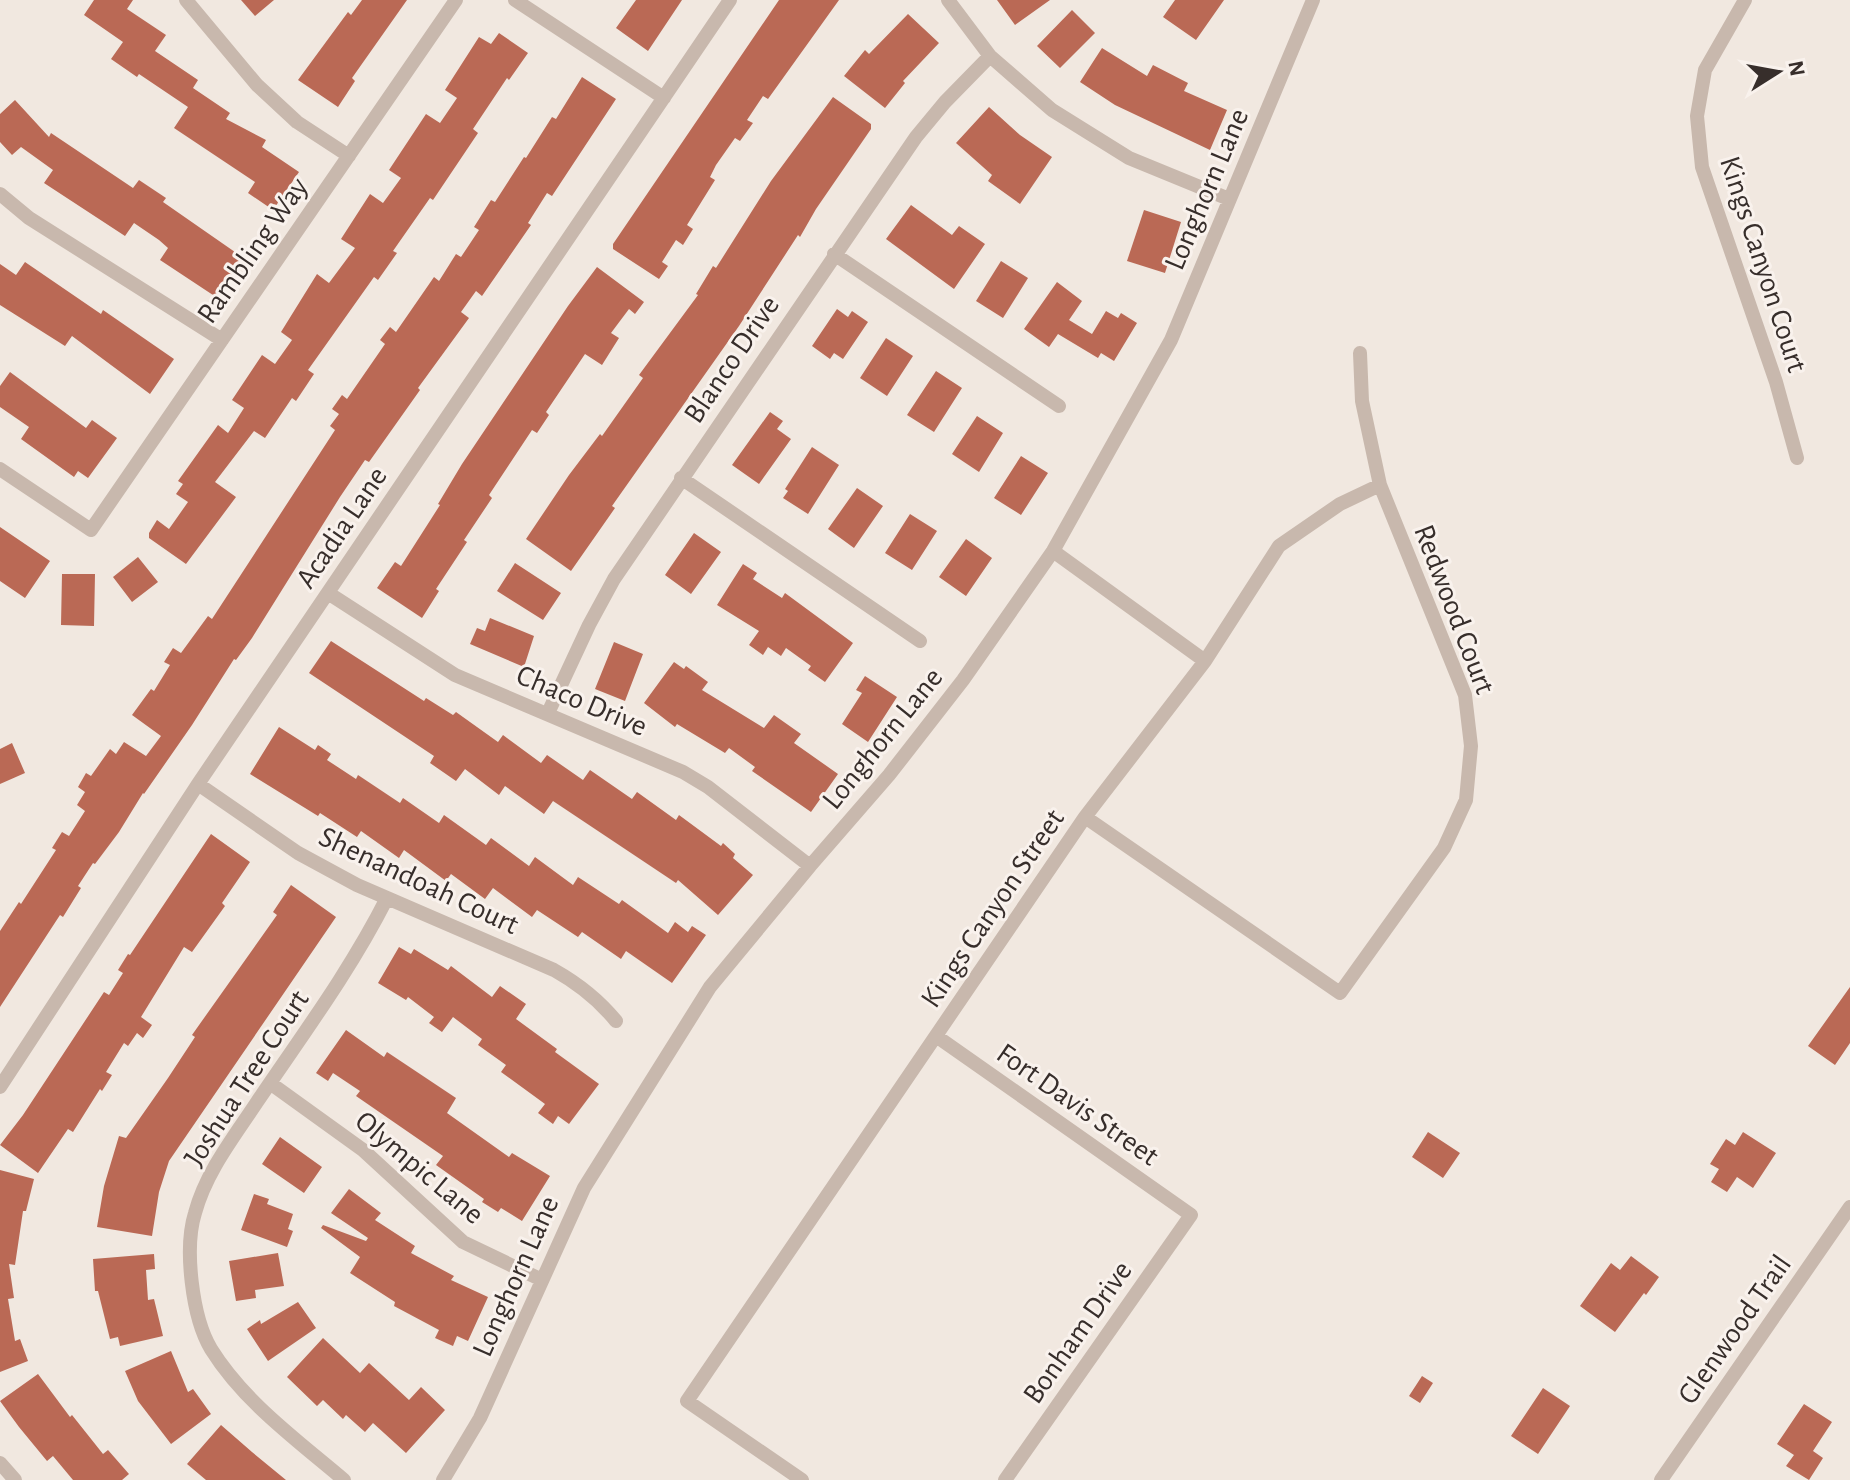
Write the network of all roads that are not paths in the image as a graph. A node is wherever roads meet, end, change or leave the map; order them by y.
1 (186, 0) edge
2 (456, 0) edge
3 (515, 0) edge
4 (730, 0) edge
5 (948, 0) edge
6 (1313, 0) edge
7 (1745, 0) edge
8 (990, 56) junction
9 (664, 98) junction
10 (349, 156) junction
11 (0, 194) edge
12 (1229, 199) junction
13 (834, 254) junction
14 (222, 340) junction
15 (1360, 353) dead end
16 (1059, 406) dead end
17 (1797, 458) dead end
18 (0, 469) edge
19 (681, 478) junction
20 (1380, 485) junction
21 (1053, 551) junction
22 (328, 593) junction
23 (920, 641) dead end
24 (1205, 661) junction
25 (548, 713) junction
26 (198, 784) junction
27 (1085, 817) junction
28 (810, 866) junction
29 (387, 898) junction
30 (616, 1021) dead end
31 (936, 1036) junction
32 (270, 1083) junction
33 (0, 1087) edge
34 (1850, 1207) edge
35 (1191, 1215) joint
36 (542, 1280) junction
37 (0, 1463) edge
38 (15, 1480) edge
39 (344, 1480) edge
40 (443, 1480) edge
41 (802, 1480) edge
42 (1005, 1480) edge
43 (1661, 1480) edge

1 - 10 street
2 - 10 street, Rambling Way
3 - 9 street
4 - 9 street, Acadia Lane
5 - 8 street
6 - 12 street, Longhorn Lane
7 - 17 street, Kings Canyon Court
8 - 12 street
8 - 13 street, Blanco Drive
9 - 22 street, Acadia Lane
10 - 14 street, Rambling Way
11 - 14 street
12 - 21 street, Longhorn Lane
13 - 16 street
13 - 19 street, Blanco Drive
14 - 18 street, Rambling Way
15 - 20 street, Redwood Court
19 - 23 street
19 - 25 street, Blanco Drive
20 - 24 street, Kings Canyon Street
20 - 27 street, Redwood Court
21 - 24 street
21 - 28 street, Longhorn Lane
22 - 25 street, Chaco Drive
22 - 26 street, Acadia Lane
24 - 27 street, Kings Canyon Street
25 - 28 street, Chaco Drive
26 - 29 street, Shenandoah Court
26 - 33 street, Acadia Lane
27 - 31 street, Kings Canyon Street
28 - 36 street, Longhorn Lane
29 - 30 street, Shenandoah Court
29 - 32 street, Joshua Tree Court
31 - 35 street, Fort Davis Street
31 - 41 street, Kings Canyon Street
32 - 36 street, Olympic Lane
32 - 39 street, Joshua Tree Court
34 - 43 street, Glenwood Trail
35 - 42 street, Bonham Drive
36 - 40 street, Longhorn Lane
37 - 38 street

